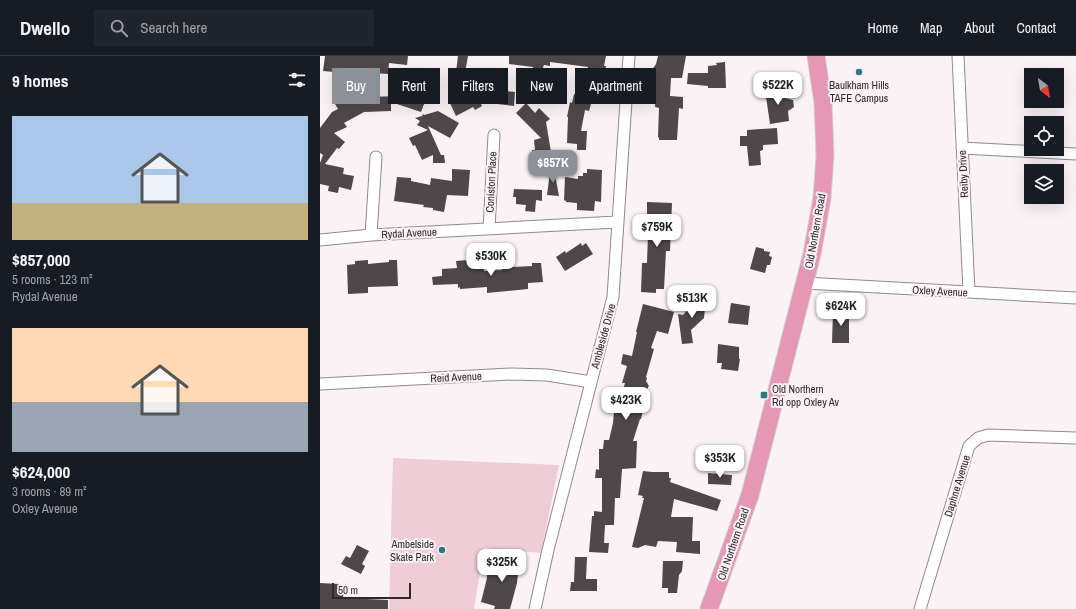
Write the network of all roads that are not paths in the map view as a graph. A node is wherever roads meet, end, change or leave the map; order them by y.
1 (629, 56) edge
2 (816, 56) edge
3 (958, 56) edge
4 (494, 135) dead end
5 (962, 148) junction
6 (1076, 154) edge
7 (376, 157) dead end
8 (617, 222) junction
9 (489, 229) junction
10 (371, 235) junction
11 (320, 240) edge
12 (805, 283) junction
13 (969, 292) junction
14 (1076, 298) edge
15 (591, 382) junction
16 (320, 384) edge
17 (1076, 438) edge
18 (535, 609) edge
19 (709, 609) edge
20 (920, 609) edge

1 - 8 street, Ambleside Drive
2 - 12 main road, Old Northern Road
3 - 5 street, Reiby Drive
4 - 9 street, Coniston Place
5 - 6 street
5 - 13 street, Reiby Drive
7 - 10 street
8 - 9 street, Rydal Avenue
8 - 15 street, Ambleside Drive
9 - 10 street, Rydal Avenue
10 - 11 street, Rydal Avenue
12 - 13 street, Oxley Avenue
12 - 19 main road, Old Northern Road
13 - 14 street, Oxley Avenue
15 - 16 street, Reid Avenue
15 - 18 street, Ambleside Drive
17 - 20 street, Daphne Avenue

